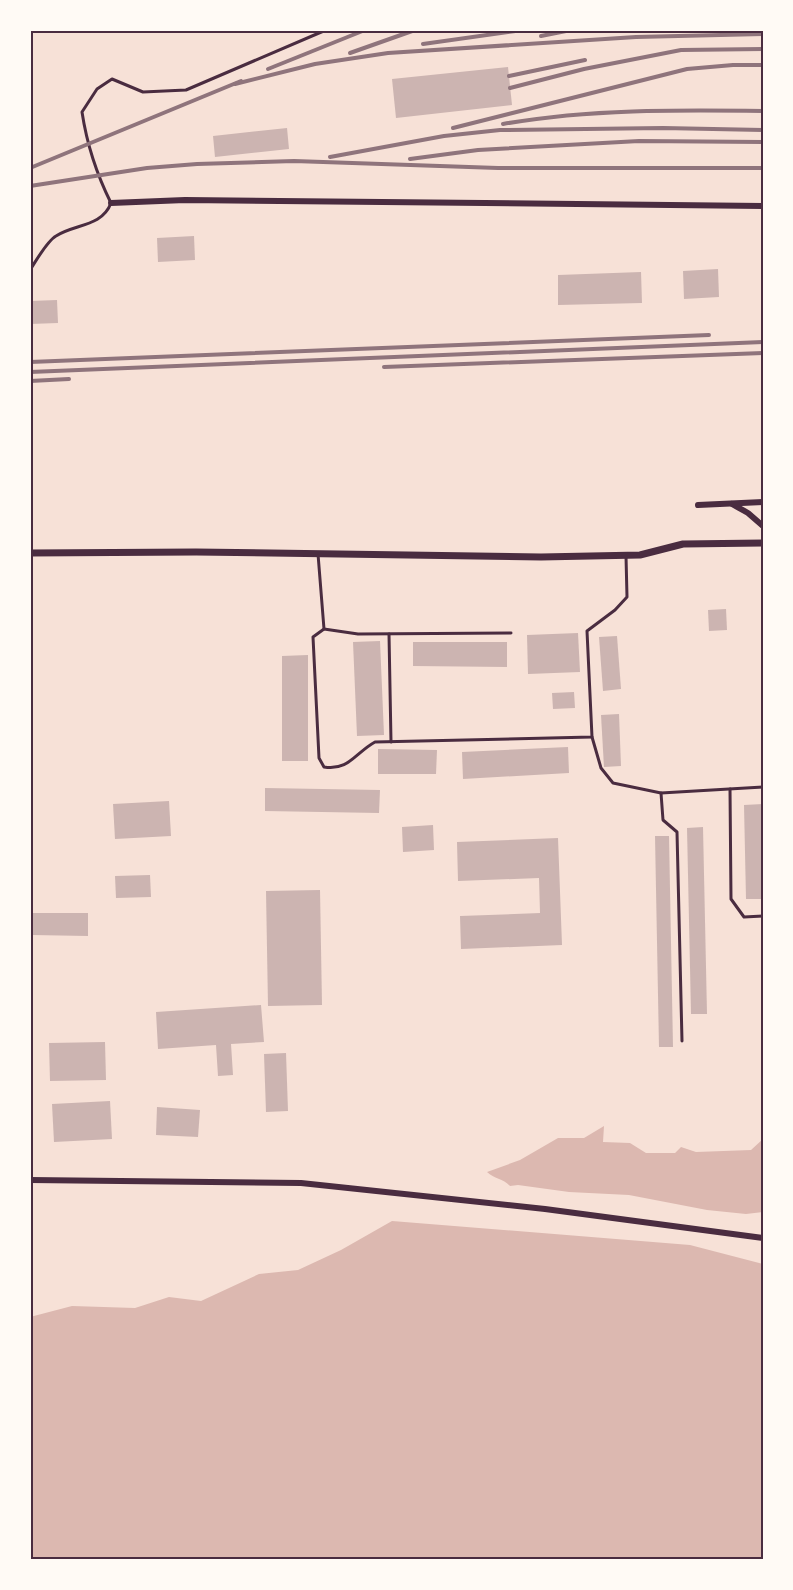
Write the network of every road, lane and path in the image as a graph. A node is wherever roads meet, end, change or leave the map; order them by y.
1 (326, 30) edge
2 (111, 203) junction
3 (763, 206) edge
4 (30, 270) edge
5 (763, 502) edge
6 (732, 504) junction
7 (698, 505) dead end
8 (763, 526) edge
9 (763, 543) edge
10 (30, 553) edge
11 (318, 554) junction
12 (626, 556) junction
13 (324, 629) junction
14 (511, 633) dead end
15 (389, 634) junction
16 (592, 737) junction
17 (391, 742) junction
18 (763, 787) edge
19 (730, 789) junction
20 (661, 793) junction
21 (763, 916) edge
22 (682, 1041) dead end
23 (30, 1180) edge
24 (763, 1238) edge

1 - 2 lane
2 - 3 street
2 - 4 lane
5 - 6 street
6 - 7 street
6 - 8 street
9 - 12 street
10 - 11 street
11 - 12 street
11 - 13 lane
12 - 16 lane
13 - 15 lane
13 - 17 lane
14 - 15 lane
15 - 17 lane
16 - 17 lane
16 - 20 lane
18 - 19 lane
19 - 20 lane
19 - 21 lane
20 - 22 lane
23 - 24 street

